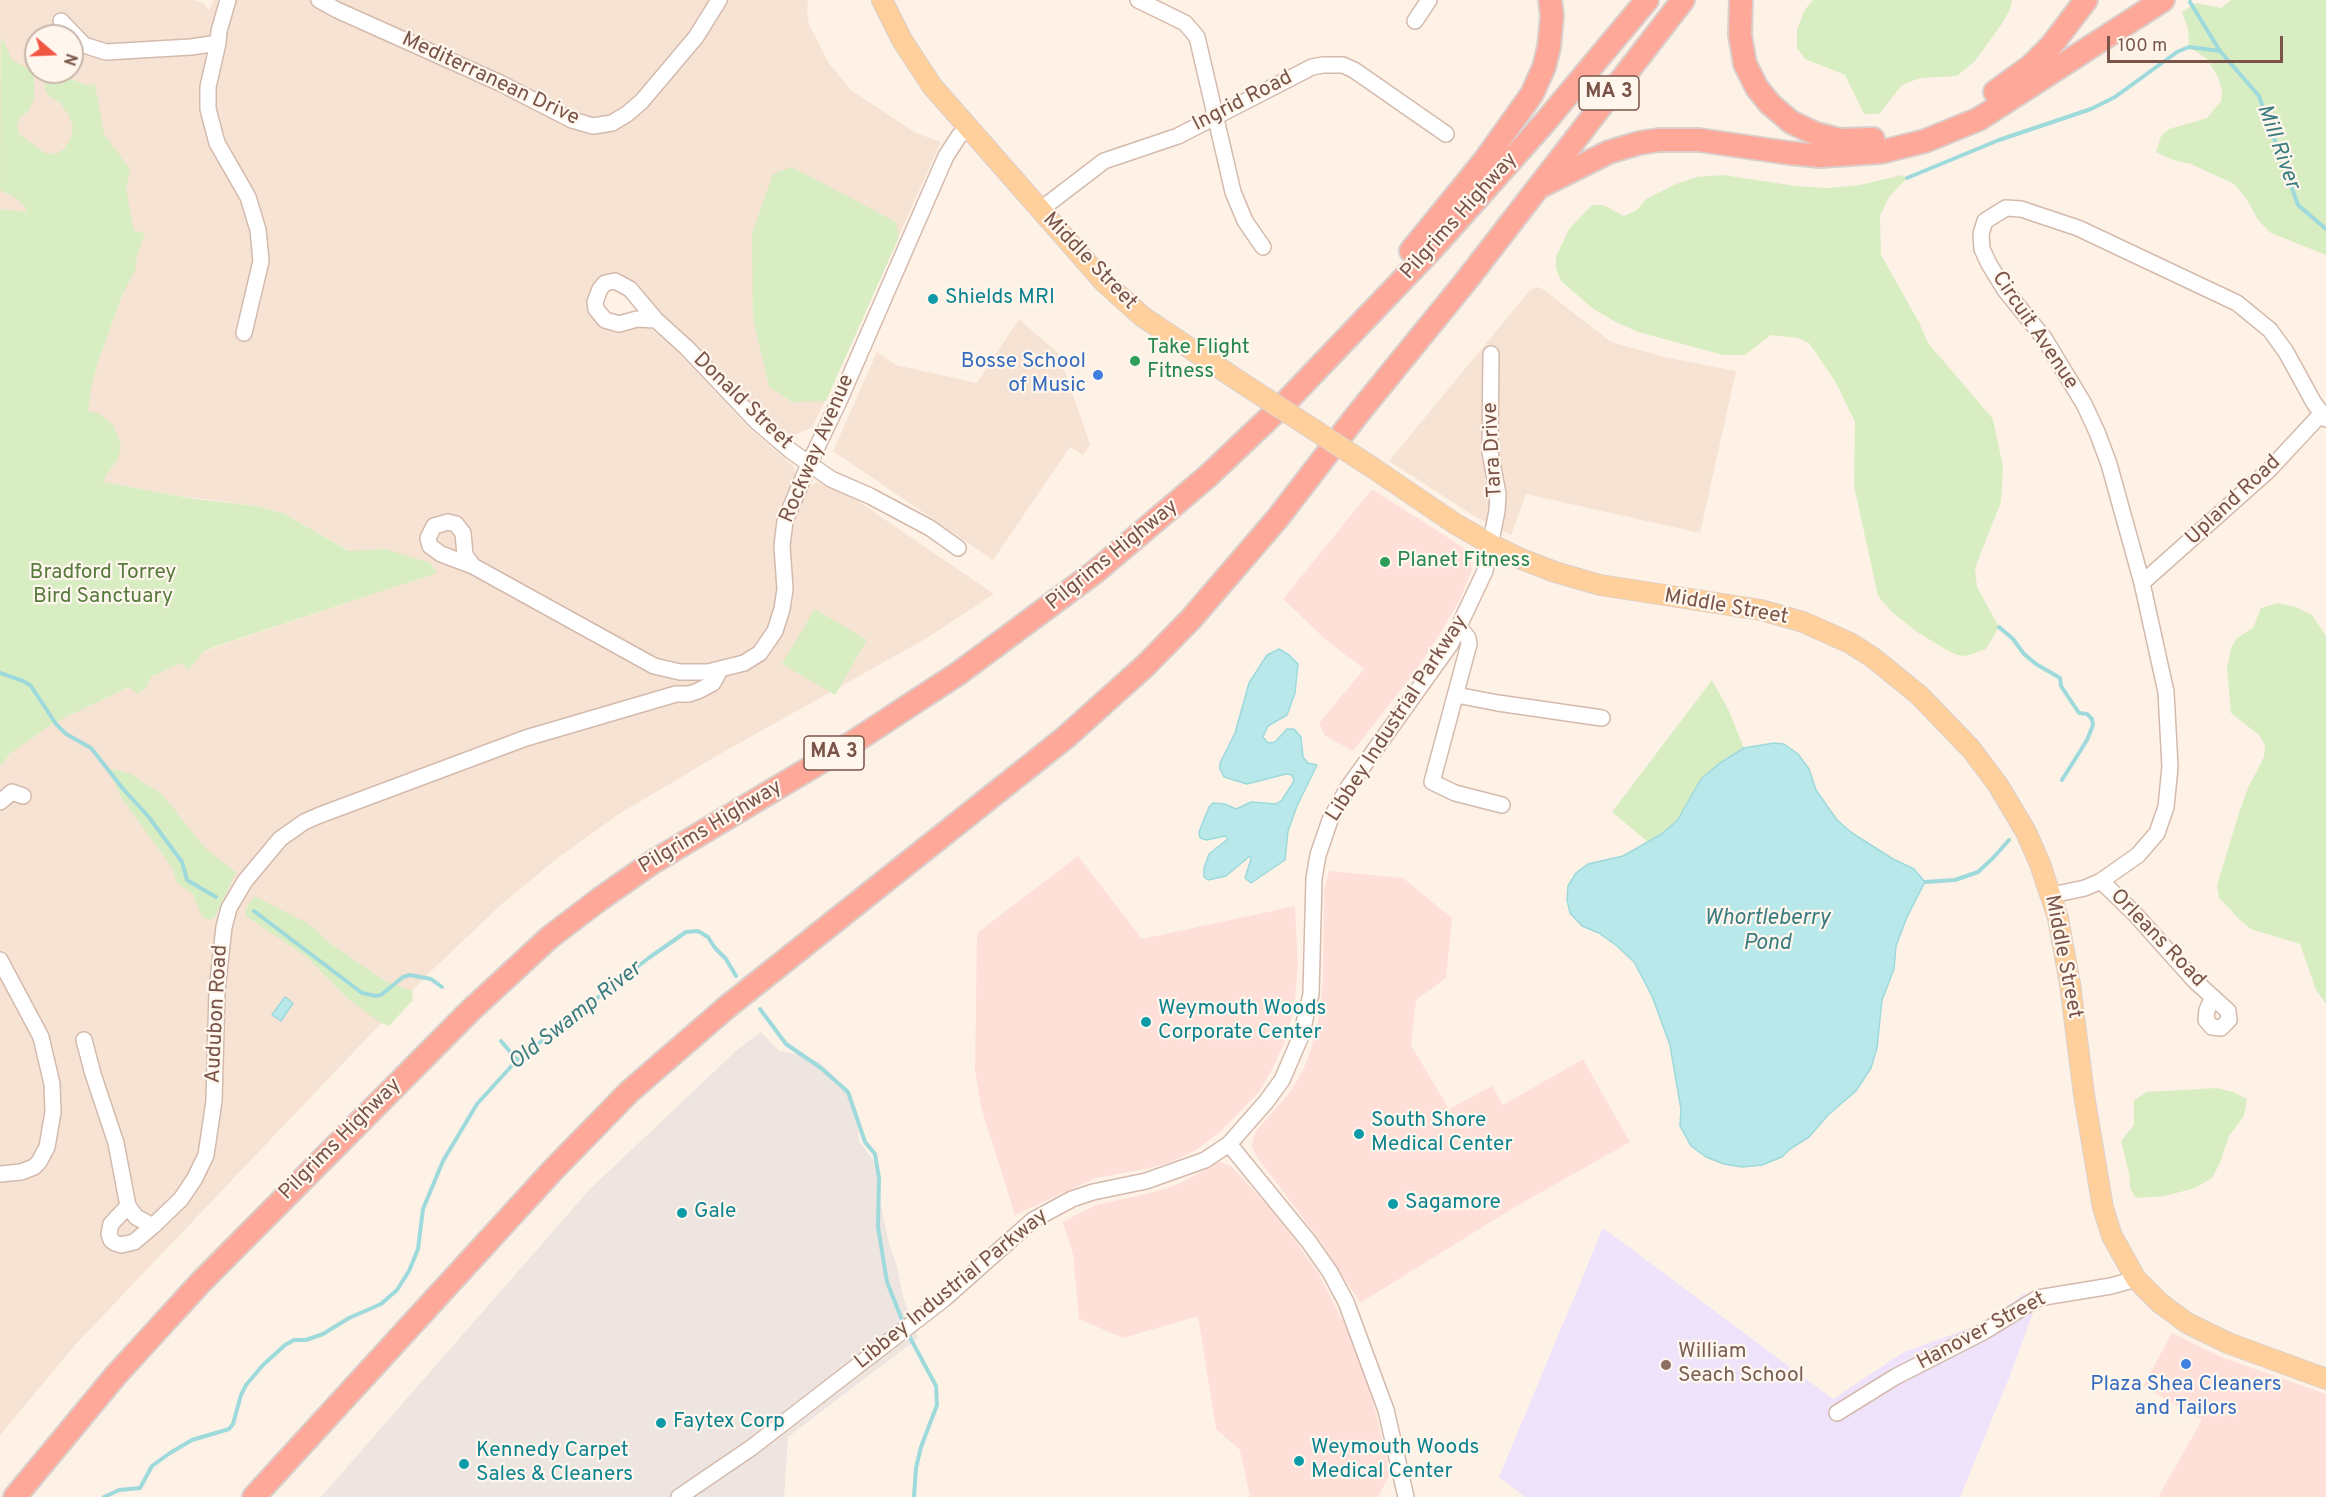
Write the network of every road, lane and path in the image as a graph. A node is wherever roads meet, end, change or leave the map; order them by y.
1 (241, 0) edge
2 (319, 0) edge
3 (719, 0) edge
4 (882, 0) edge
5 (1138, 0) edge
6 (1429, 0) edge
7 (1550, 0) edge
8 (1647, 0) edge
9 (1683, 0) edge
10 (1741, 0) edge
11 (2086, 0) edge
12 (2163, 0) edge
13 (225, 7) edge
14 (61, 21) dead end
15 (1415, 21) dead end
16 (218, 44) junction
17 (1216, 116) junction
18 (968, 128) junction
19 (1446, 134) dead end
20 (1537, 188) junction
21 (1040, 210) junction
22 (1263, 247) dead end
23 (656, 320) dead end
24 (244, 333) dead end
25 (1491, 354) dead end
26 (1300, 388) junction
27 (2324, 417) edge
28 (809, 464) junction
29 (1492, 545) junction
30 (958, 548) dead end
31 (473, 566) dead end
32 (2142, 583) junction
33 (1460, 627) junction
34 (720, 670) junction
35 (680, 672) junction
36 (676, 694) junction
37 (1456, 695) junction
38 (1602, 718) dead end
39 (23, 796) dead end
40 (0, 802) edge
41 (1502, 805) dead end
42 (2101, 881) junction
43 (2052, 896) junction
44 (0, 960) edge
45 (2213, 997) dead end
46 (84, 1040) dead end
47 (1229, 1144) junction
48 (0, 1174) edge
49 (128, 1206) junction
50 (153, 1226) junction
51 (2136, 1279) junction
52 (2326, 1380) edge
53 (1837, 1413) dead end
54 (15, 1497) edge
55 (254, 1497) edge
56 (680, 1497) edge
57 (1406, 1497) edge

1 - 13 street
2 - 3 street, Mediterranean Drive
4 - 18 main road, Middle Street
5 - 17 street
6 - 15 street
7 - 26 highway
8 - 26 highway, Pilgrims Highway / MA 3
9 - 20 highway, Pilgrims Highway / MA 3
10 - 11 highway
12 - 20 highway
13 - 16 street
14 - 16 street
16 - 24 street
17 - 19 street, Ingrid Road
17 - 21 street, Ingrid Road
17 - 22 street
18 - 21 main road, Middle Street
18 - 28 street, Rockway Avenue
20 - 55 highway, Pilgrims Highway / MA 3
21 - 29 main road, Middle Street, bridge
23 - 28 street, Donald Street
25 - 29 street, Tara Drive
26 - 54 highway, Pilgrims Highway / MA 3
27 - 32 street, Upland Road
27 - 32 street, Circuit Avenue
28 - 30 street, Donald Street
28 - 34 street, Rockway Avenue
29 - 33 street, Libbey Industrial Parkway
29 - 43 main road, Middle Street
31 - 35 street, Rockway Avenue
32 - 42 street, Circuit Avenue
33 - 37 street
33 - 47 street, Libbey Industrial Parkway
34 - 35 street, Rockway Avenue
34 - 36 street, Audubon Road
35 - 36 street
36 - 50 street, Audubon Road
37 - 38 street
37 - 41 street
39 - 40 street
42 - 43 street, Circuit Avenue
42 - 45 street, Orleans Road
43 - 51 main road, Middle Street
44 - 48 street
46 - 49 street
47 - 56 street, Libbey Industrial Parkway
47 - 57 street
49 - 50 street
49 - 50 street, Audubon Road
51 - 52 main road, Middle Street
51 - 53 street, Hanover Street

